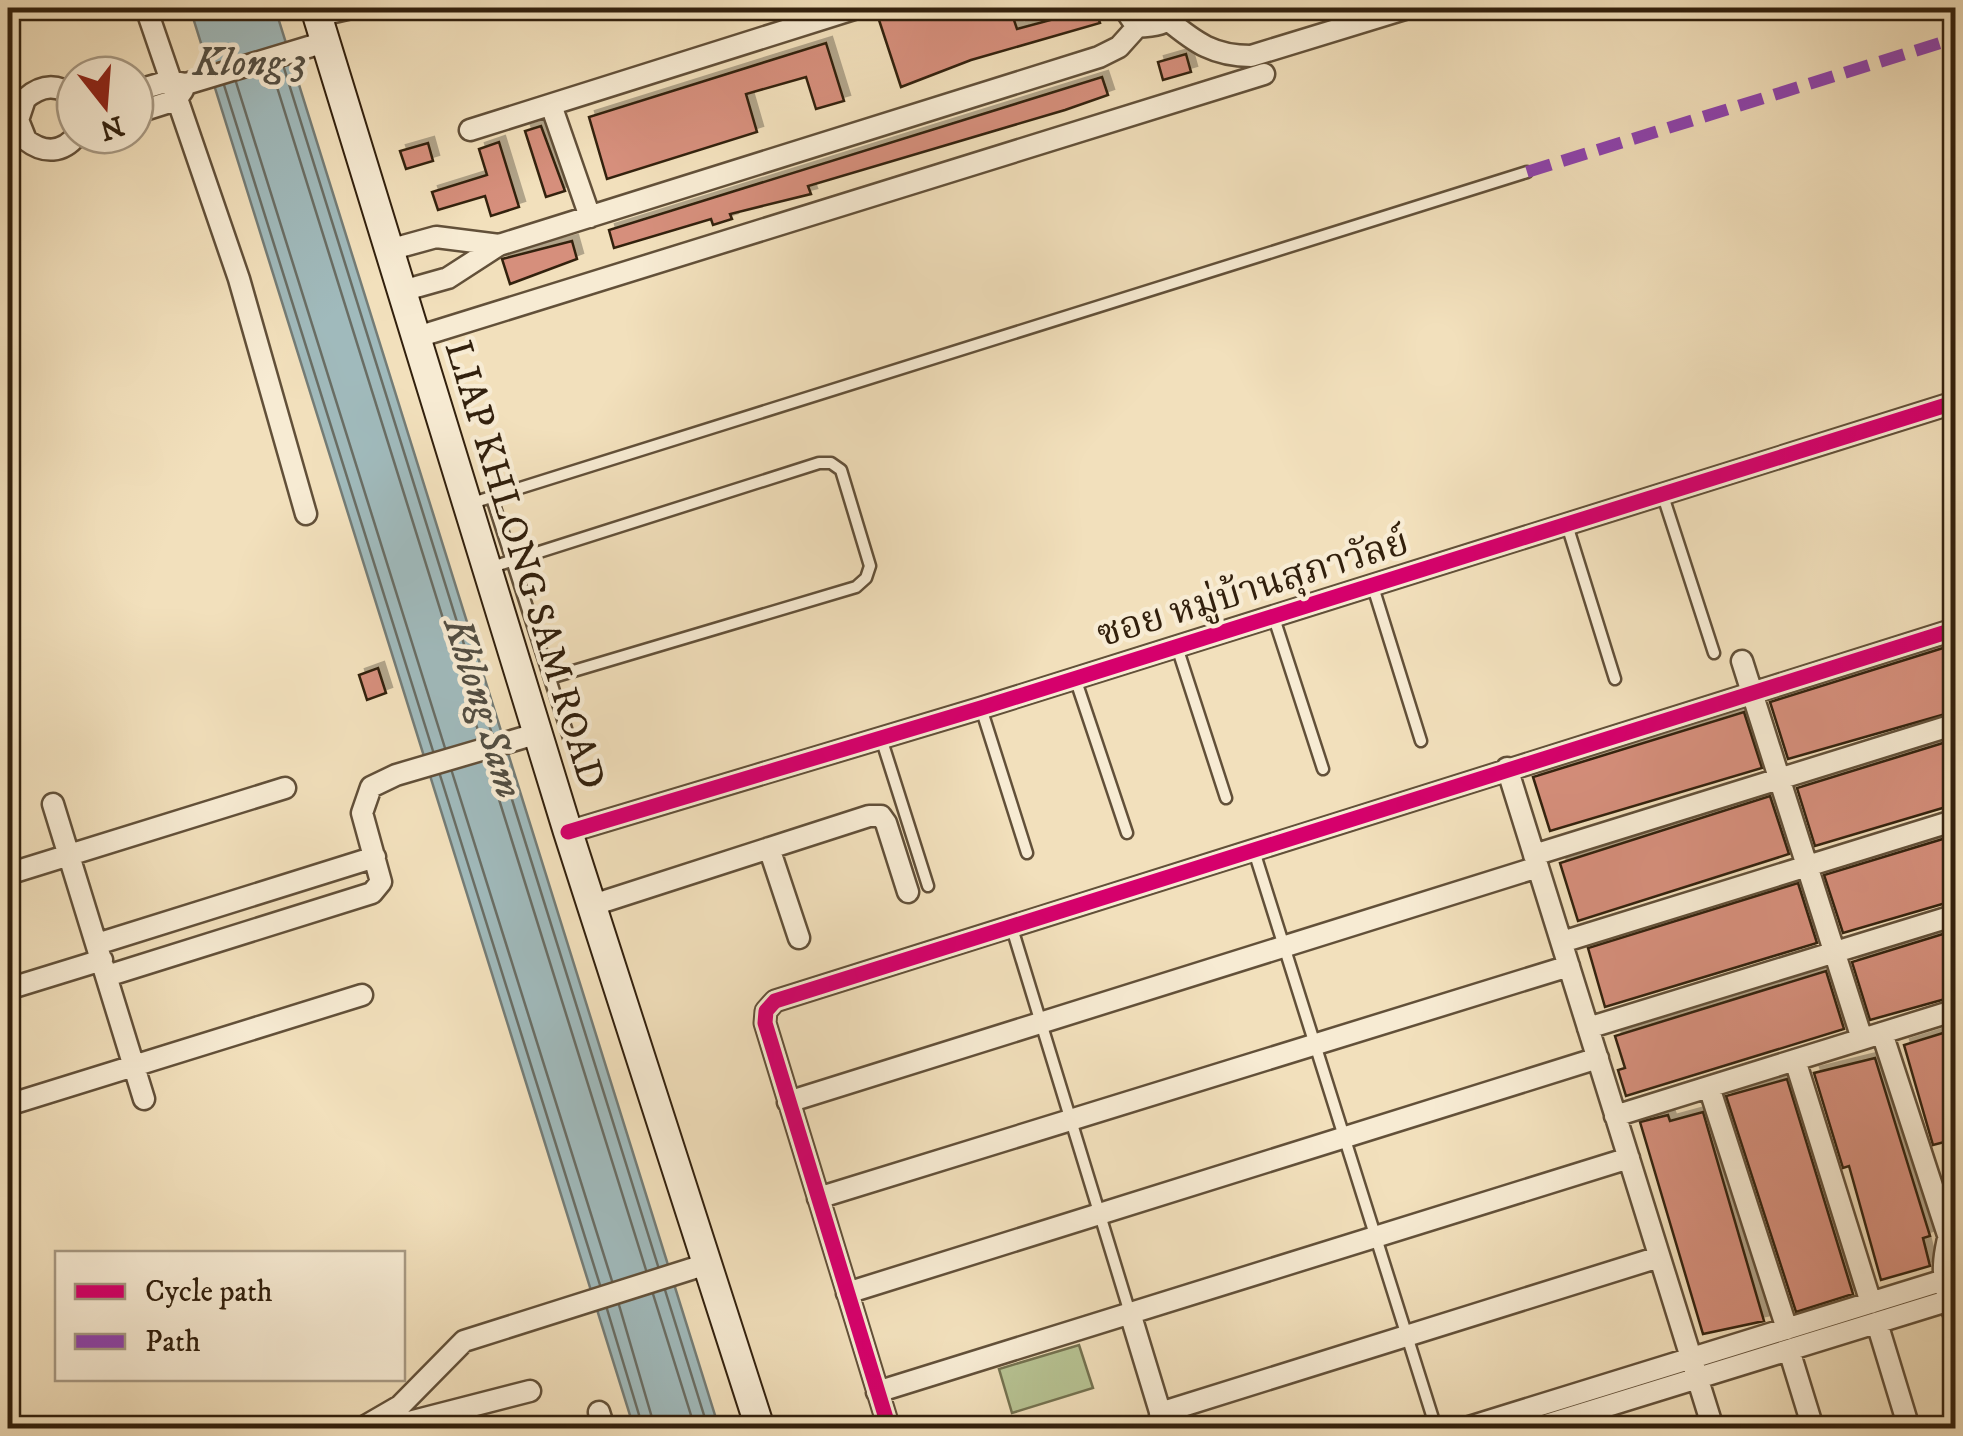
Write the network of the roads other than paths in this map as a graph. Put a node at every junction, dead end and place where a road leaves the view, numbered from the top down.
1 (146, 8) edge
2 (374, 8) edge
3 (857, 8) edge
4 (1124, 8) edge
5 (1408, 8) edge
6 (1171, 14) edge
7 (319, 23) edge
8 (1137, 27) junction
9 (1264, 74) dead end
10 (181, 86) junction
11 (55, 87) edge
12 (155, 89) edge
13 (155, 101) edge
14 (551, 105) junction
15 (470, 130) dead end
16 (14, 132) edge
17 (55, 148) edge
18 (1527, 172) dead end
19 (590, 217) junction
20 (499, 245) junction
21 (390, 250) junction
22 (402, 291) junction
23 (414, 338) junction
24 (1956, 402) edge
25 (1663, 496) junction
26 (479, 501) junction
27 (306, 514) dead end
28 (1567, 526) junction
29 (500, 564) junction
30 (1372, 586) junction
31 (1273, 615) junction
32 (1956, 629) edge
33 (1177, 647) junction
34 (1714, 653) dead end
35 (1742, 661) dead end
36 (550, 678) junction
37 (1076, 678) junction
38 (1615, 679) dead end
39 (1751, 692) junction
40 (981, 708) junction
41 (1956, 724) edge
42 (538, 734) junction
43 (569, 738) dead end
44 (881, 738) junction
45 (1421, 741) dead end
46 (1508, 768) junction
47 (1323, 769) dead end
48 (1777, 780) junction
49 (285, 788) dead end
50 (1226, 798) dead end
51 (53, 804) dead end
52 (1956, 820) edge
53 (568, 832) junction
54 (1127, 833) dead end
55 (769, 848) junction
56 (1253, 848) junction
57 (1026, 853) dead end
58 (70, 855) junction
59 (375, 857) junction
60 (1536, 861) junction
61 (1804, 866) junction
62 (8, 874) edge
63 (918, 889) joint
64 (593, 905) junction
65 (1956, 915) edge
66 (1010, 924) junction
67 (799, 938) dead end
68 (1562, 942) junction
69 (1284, 947) junction
70 (1832, 953) junction
71 (102, 960) junction
72 (1569, 966) junction
73 (8, 989) edge
74 (362, 996) dead end
75 (1956, 1010) edge
76 (1041, 1023) junction
77 (1588, 1028) junction
78 (1872, 1036) junction
79 (1315, 1044) junction
80 (1598, 1058) junction
81 (1795, 1060) junction
82 (134, 1066) junction
83 (1709, 1087) junction
84 (144, 1099) dead end
85 (788, 1102) junction
86 (8, 1106) edge
87 (1616, 1116) junction
88 (1071, 1120) junction
89 (1344, 1138) junction
90 (1629, 1158) junction
91 (818, 1198) junction
92 (1956, 1210) edge
93 (1100, 1214) junction
94 (1948, 1235) junction
95 (1376, 1237) junction
96 (1659, 1256) junction
97 (707, 1264) junction
98 (847, 1293) junction
99 (1948, 1300) edge
100 (1130, 1313) junction
101 (1874, 1313) junction
102 (1406, 1336) junction
103 (1788, 1339) junction
104 (1694, 1368) junction
105 (530, 1392) dead end
106 (877, 1392) junction
107 (1163, 1421) edge
108 (362, 1428) edge
109 (386, 1428) edge
110 (760, 1428) edge
111 (888, 1428) edge
112 (1436, 1428) edge
113 (1466, 1428) edge
114 (1536, 1428) edge
115 (1712, 1428) edge
116 (1814, 1428) edge
117 (1909, 1428) edge

1 - 10 street
2 - 7 lane
3 - 14 street
4 - 8 street
5 - 6 street
6 - 8 street
7 - 10 street
7 - 21 main road, LIAP KHLONG SAM ROAD
8 - 19 street
9 - 23 street
10 - 12 street
10 - 13 street
10 - 27 street
11 - 16 street
14 - 15 street
14 - 19 street
16 - 17 street
18 - 26 lane
19 - 20 street
20 - 21 street
20 - 22 street
21 - 22 main road, LIAP KHLONG SAM ROAD
22 - 23 main road, LIAP KHLONG SAM ROAD
23 - 26 main road, LIAP KHLONG SAM ROAD
24 - 25 street, ซอย หมู่บ้านสุภาวัลย์
25 - 28 street, ซอย หมู่บ้านสุภาวัลย์
25 - 34 lane
26 - 29 main road, LIAP KHLONG SAM ROAD
28 - 30 street, ซอย หมู่บ้านสุภาวัลย์
28 - 38 lane
29 - 36 lane
29 - 36 lane
29 - 42 main road, LIAP KHLONG SAM ROAD
30 - 31 street, ซอย หมู่บ้านสุภาวัลย์
30 - 45 lane
31 - 33 street, ซอย หมู่บ้านสุภาวัลย์
31 - 47 lane
32 - 39 street
33 - 37 street, ซอย หมู่บ้านสุภาวัลย์
33 - 50 lane
35 - 39 street
36 - 43 lane
37 - 40 street, ซอย หมู่บ้านสุภาวัลย์
37 - 54 lane
39 - 46 street
39 - 48 street
40 - 44 street, ซอย หมู่บ้านสุภาวัลย์
40 - 57 lane
41 - 48 street
42 - 53 main road, LIAP KHLONG SAM ROAD
42 - 59 street
44 - 53 street, ซอย หมู่บ้านสุภาวัลย์
44 - 63 lane
46 - 56 street
46 - 60 street
48 - 60 street
48 - 61 street
49 - 58 street
51 - 58 street
52 - 61 street
53 - 64 main road, LIAP KHLONG SAM ROAD
55 - 63 street
55 - 64 street
55 - 67 street
56 - 66 street
56 - 69 lane
58 - 62 street
58 - 71 street
59 - 71 street
59 - 71 street
60 - 68 street
60 - 69 street
61 - 68 street
61 - 70 street
64 - 97 main road, LIAP KHLONG SAM ROAD
65 - 70 street
66 - 76 lane
66 - 85 street
68 - 72 street
69 - 76 street
69 - 79 lane
70 - 77 street
70 - 78 street
71 - 73 street
71 - 82 street
72 - 77 street
72 - 79 street
74 - 82 street
75 - 78 street
76 - 85 street
76 - 88 lane
77 - 80 street
78 - 81 street
78 - 94 street
79 - 88 street
79 - 89 lane
80 - 87 street
80 - 89 street
81 - 83 street
81 - 101 street
82 - 84 street
82 - 86 street
83 - 87 street
83 - 103 street
85 - 91 street
87 - 90 street
88 - 91 street
88 - 93 lane
89 - 93 street
89 - 95 lane
90 - 95 street
90 - 96 street
91 - 98 street
92 - 94 street
93 - 98 street
93 - 100 lane
94 - 99 street
95 - 100 street
95 - 102 lane
96 - 102 street
96 - 104 street
97 - 108 street
97 - 110 main road, LIAP KHLONG SAM ROAD
98 - 106 street
99 - 101 street
100 - 106 street
100 - 107 street
101 - 103 street
101 - 117 street
102 - 107 street
102 - 112 lane
103 - 104 street
103 - 116 street
104 - 113 street
104 - 114 street
104 - 115 street
105 - 109 street
106 - 111 street

